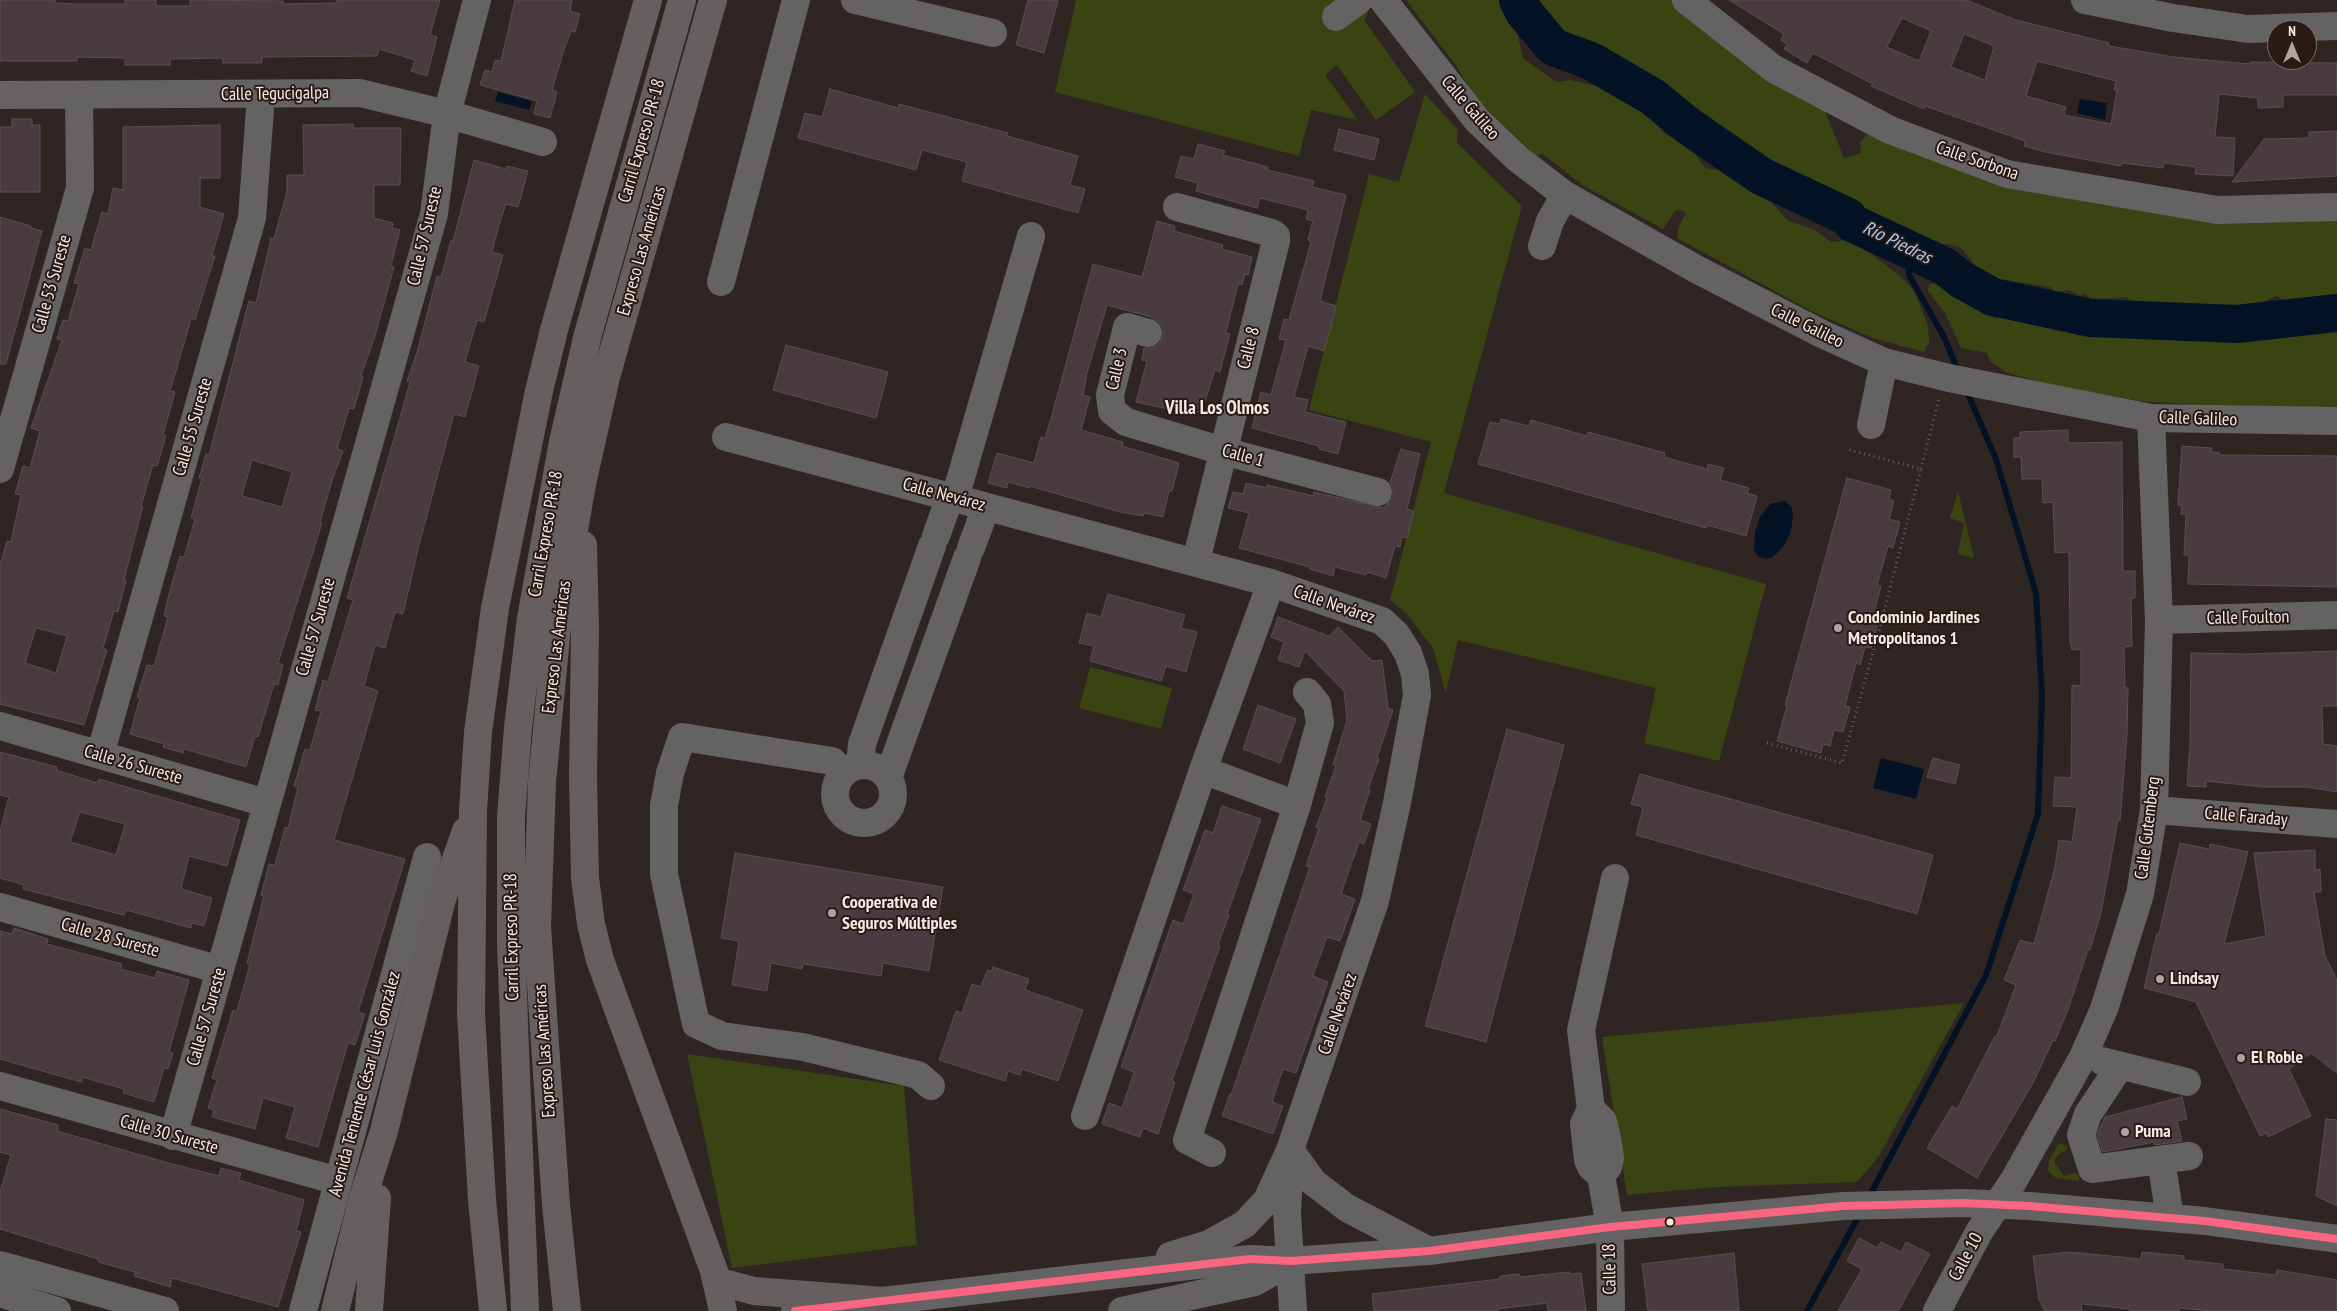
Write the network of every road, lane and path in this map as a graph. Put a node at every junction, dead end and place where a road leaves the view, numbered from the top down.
1 (477, 0) edge
2 (648, 0) edge
3 (682, 0) edge
4 (714, 0) edge
5 (796, 0) edge
6 (856, 0) edge
7 (1359, 0) edge
8 (1383, 0) edge
9 (1686, 0) edge
10 (2085, 0) edge
11 (1336, 17) dead end
12 (2337, 26) edge
13 (993, 33) dead end
14 (0, 95) edge
15 (79, 95) junction
16 (261, 95) junction
17 (447, 114) junction
18 (543, 142) dead end
19 (1565, 194) junction
20 (1177, 207) dead end
21 (2337, 207) edge
22 (1031, 236) dead end
23 (1542, 246) dead end
24 (721, 282) dead end
25 (1137, 330) dead end
26 (1884, 362) junction
27 (1945, 384) junction
28 (1112, 411) joint
29 (2151, 418) junction
30 (2337, 421) edge
31 (1871, 425) dead end
32 (726, 437) dead end
33 (1846, 449) dead end
34 (1223, 451) junction
35 (0, 469) edge
36 (1921, 469) junction
37 (582, 484) junction
38 (1378, 492) dead end
39 (952, 498) junction
40 (986, 507) junction
41 (1196, 561) junction
42 (1271, 583) junction
43 (2337, 615) edge
44 (2159, 620) junction
45 (1307, 692) dead end
46 (0, 726) edge
47 (1767, 743) dead end
48 (100, 755) junction
49 (852, 769) junction
50 (1203, 770) junction
51 (888, 778) junction
52 (266, 803) junction
53 (1297, 805) junction
54 (2154, 810) junction
55 (473, 811) junction
56 (2337, 824) edge
57 (427, 857) dead end
58 (1615, 878) dead end
59 (0, 906) edge
60 (220, 970) junction
61 (2083, 1057) junction
62 (2120, 1066) junction
63 (2187, 1082) dead end
64 (514, 1084) junction
65 (0, 1086) edge
66 (931, 1086) dead end
67 (1085, 1116) dead end
68 (384, 1131) junction
69 (174, 1136) junction
70 (1290, 1150) junction
71 (1212, 1153) dead end
72 (2189, 1156) dead end
73 (2161, 1160) junction
74 (2092, 1170) junction
75 (338, 1181) junction
76 (1996, 1204) junction
77 (2087, 1211) junction
78 (2170, 1218) junction
79 (1610, 1227) junction
80 (2337, 1239) edge
81 (1429, 1251) junction
82 (1291, 1261) junction
83 (0, 1265) edge
84 (1117, 1276) junction
85 (716, 1281) junction
86 (0, 1294) edge
87 (884, 1301) junction
88 (57, 1311) edge
89 (165, 1311) edge
90 (303, 1311) edge
91 (335, 1311) edge
92 (369, 1311) edge
93 (493, 1311) edge
94 (525, 1311) edge
95 (543, 1311) edge
96 (567, 1311) edge
97 (723, 1311) edge
98 (795, 1311) edge
99 (1122, 1311) edge
100 (1293, 1311) edge
101 (1611, 1311) edge
102 (1937, 1311) edge

1 - 17 street, Calle 57 Sureste
2 - 55 highway
3 - 64 highway, Carril Expreso PR-18
4 - 37 highway, Expreso Las Américas
5 - 24 street
6 - 13 street
7 - 11 street
8 - 19 street, Calle Galileo
9 - 21 street, Calle Sorbona
10 - 12 street
14 - 15 street, Calle Tegucigalpa
15 - 16 street, Calle Tegucigalpa
15 - 35 street, Calle 53 Sureste
16 - 17 street, Calle Tegucigalpa
16 - 48 street, Calle 55 Sureste
17 - 18 street, Calle Tegucigalpa
17 - 52 street, Calle 57 Sureste
19 - 23 street
19 - 26 street, Calle Galileo
20 - 34 street, Calle 8
22 - 39 street
25 - 28 street, Calle 3
26 - 27 street, Calle Galileo
26 - 31 street
27 - 29 street, Calle Galileo
27 - 36 path
28 - 34 street, Calle 1
29 - 30 street, Calle Galileo
29 - 44 street, Calle Gutemberg
32 - 39 street, Calle Nevárez
33 - 36 path
34 - 38 street, Calle 1
34 - 41 street, Calle 8
36 - 47 path
37 - 85 highway
37 - 96 highway, Expreso Las Américas
39 - 40 street, Calle Nevárez
39 - 49 street
40 - 41 street, Calle Nevárez
40 - 51 street
41 - 42 street, Calle Nevárez
42 - 50 street
42 - 70 street, Calle Nevárez
43 - 44 street, Calle Foulton
44 - 54 street, Calle Gutemberg
45 - 53 street
46 - 48 street, Calle 26 Sureste
48 - 52 street, Calle 26 Sureste
49 - 51 street
49 - 51 street
49 - 66 street
50 - 53 street
50 - 67 street
52 - 60 street, Calle 57 Sureste
53 - 71 street
54 - 56 street, Calle Faraday
54 - 61 street, Calle Gutemberg
55 - 68 highway
55 - 93 highway
57 - 75 street, Avenida Teniente César Luis González
58 - 79 street, Calle 18
59 - 60 street, Calle 28 Sureste
60 - 69 street, Calle 57 Sureste
61 - 62 street
61 - 76 street, Calle Gutemberg
62 - 63 street
62 - 74 street
64 - 94 highway, Carril Expreso PR-18
64 - 95 highway, Carril Expreso PR-18
65 - 69 street, Calle 30 Sureste
68 - 91 highway
68 - 92 highway
69 - 75 street, Calle 30 Sureste
70 - 81 street
70 - 82 street, Calle Nevárez
70 - 84 street
72 - 73 street
73 - 74 street
73 - 78 street
74 - 77 street
75 - 90 street, Avenida Teniente César Luis González
76 - 77 street
76 - 79 street
76 - 102 street, Calle 10
77 - 78 street
78 - 80 street
79 - 81 street
79 - 101 street, Calle 18
81 - 82 street
82 - 84 street
82 - 99 street
82 - 100 street, Calle Nevárez
83 - 89 street
84 - 87 street
85 - 87 highway
85 - 97 highway
86 - 88 street
87 - 98 street

